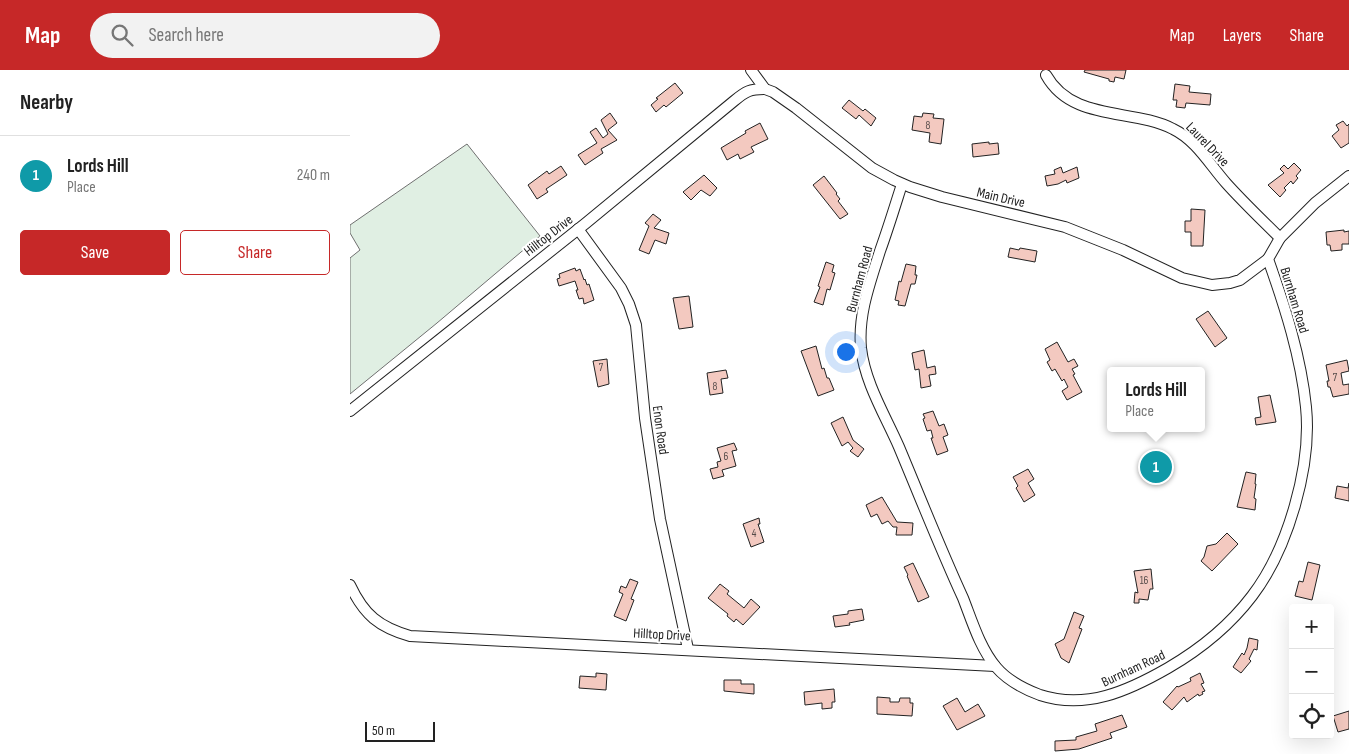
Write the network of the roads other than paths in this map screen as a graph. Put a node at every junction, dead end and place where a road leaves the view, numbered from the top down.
1 (751, 70) edge
2 (1046, 75) dead end
3 (765, 89) junction
4 (1349, 176) edge
5 (902, 184) junction
6 (578, 229) junction
7 (1280, 238) junction
8 (1268, 259) junction
9 (350, 411) edge
10 (350, 585) edge
11 (688, 649) junction
12 (995, 666) junction

1 - 3 street, Main Drive
2 - 7 street, Laurel Drive
3 - 5 street, Main Drive
3 - 6 street, Hilltop Drive
4 - 7 street, Burnham Road
5 - 8 street, Main Drive
5 - 12 street, Burnham Road
6 - 9 street, Hilltop Drive
6 - 11 street, Enon Road
7 - 8 street, Burnham Road
8 - 12 street, Burnham Road
10 - 11 street, Hilltop Drive
11 - 12 street, Hilltop Drive

